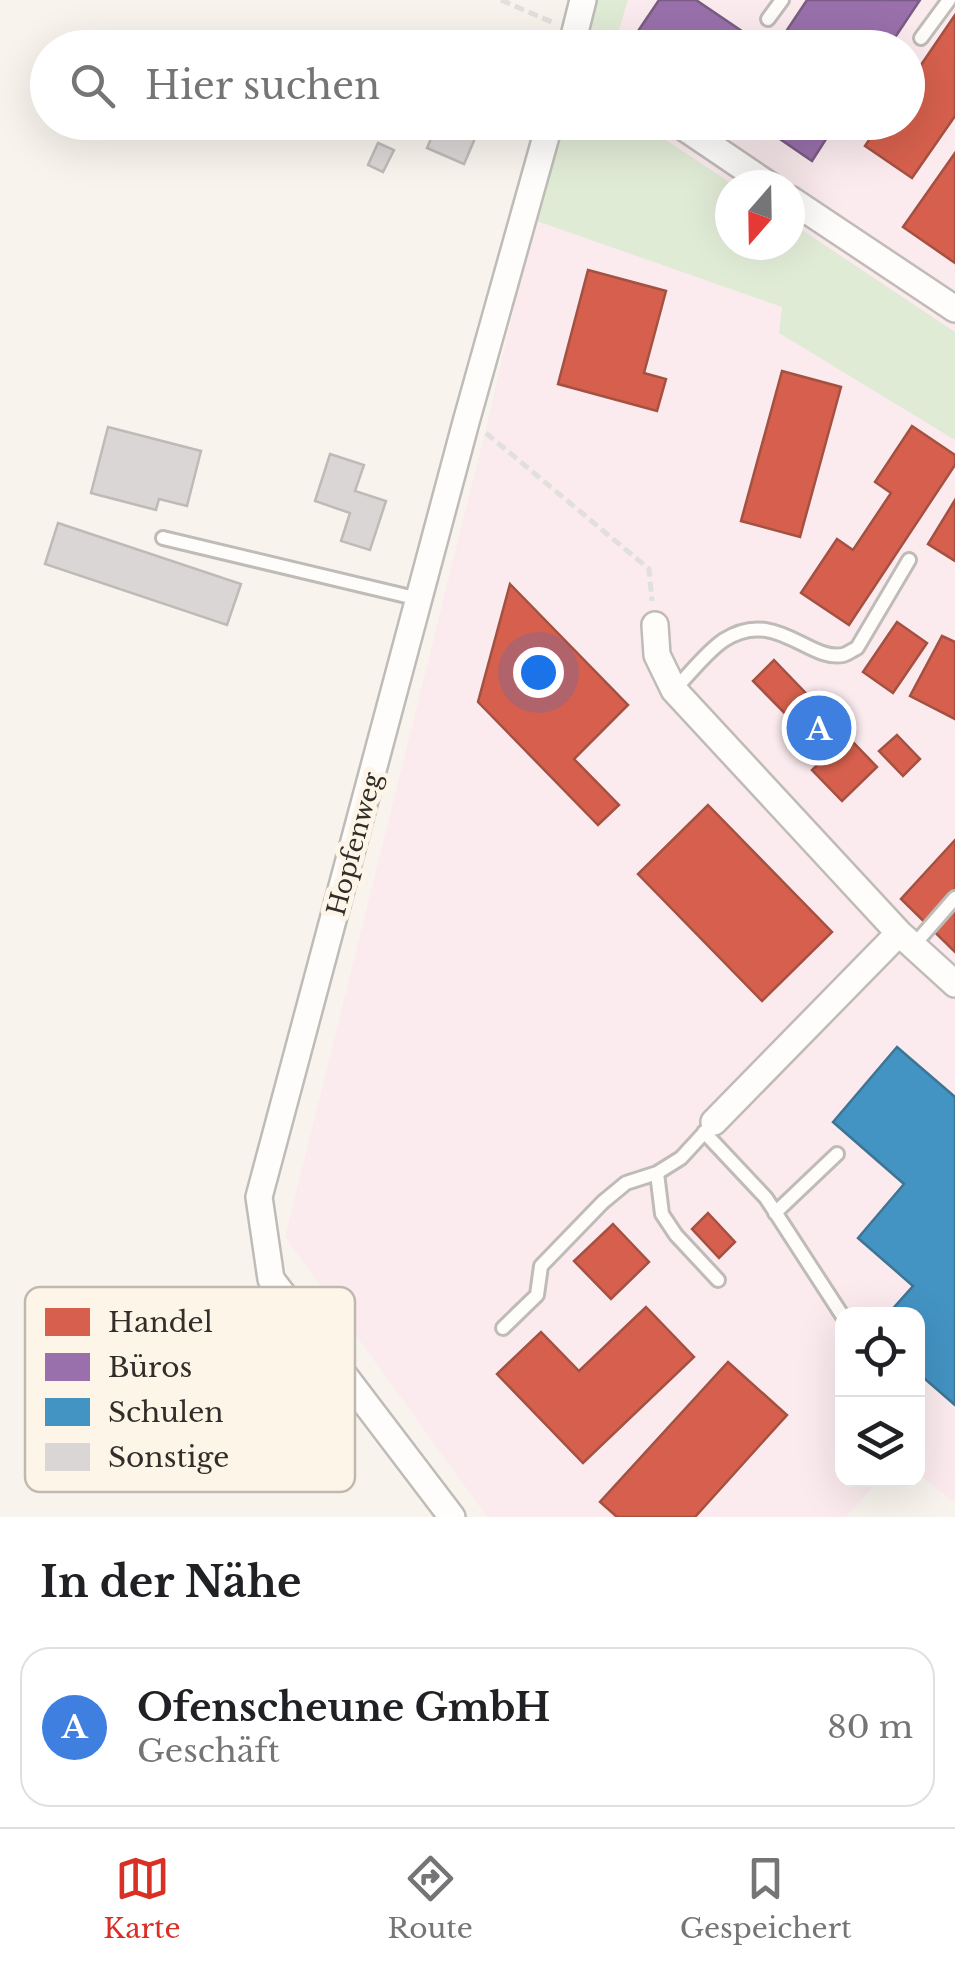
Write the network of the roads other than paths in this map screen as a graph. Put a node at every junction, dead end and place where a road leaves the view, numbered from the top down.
1 (583, 0) edge
2 (782, 0) edge
3 (949, 0) edge
4 (768, 19) dead end
5 (576, 30) edge
6 (925, 34) edge
7 (545, 140) edge
8 (703, 140) edge
9 (747, 170) edge
10 (805, 209) edge
11 (955, 309) edge
12 (164, 538) dead end
13 (910, 560) dead end
14 (419, 599) junction
15 (656, 626) road end
16 (674, 690) junction
17 (955, 898) edge
18 (906, 939) junction
19 (955, 984) edge
20 (709, 1127) junction
21 (837, 1154) dead end
22 (657, 1174) junction
23 (775, 1214) junction
24 (718, 1280) dead end
25 (277, 1287) edge
26 (837, 1307) edge
27 (503, 1328) dead end
28 (355, 1389) edge
29 (452, 1517) edge

1 - 5 street
2 - 4 lane
3 - 6 lane
7 - 14 street, Hopfenweg
8 - 9 street
10 - 11 street
12 - 14 lane
13 - 16 lane
14 - 25 street, Hopfenweg
15 - 16 street
16 - 18 street
17 - 18 lane
18 - 19 street
18 - 20 street
20 - 22 lane
20 - 23 lane
21 - 23 lane
22 - 24 lane
22 - 27 lane
23 - 26 lane
28 - 29 street, Hopfenweg

